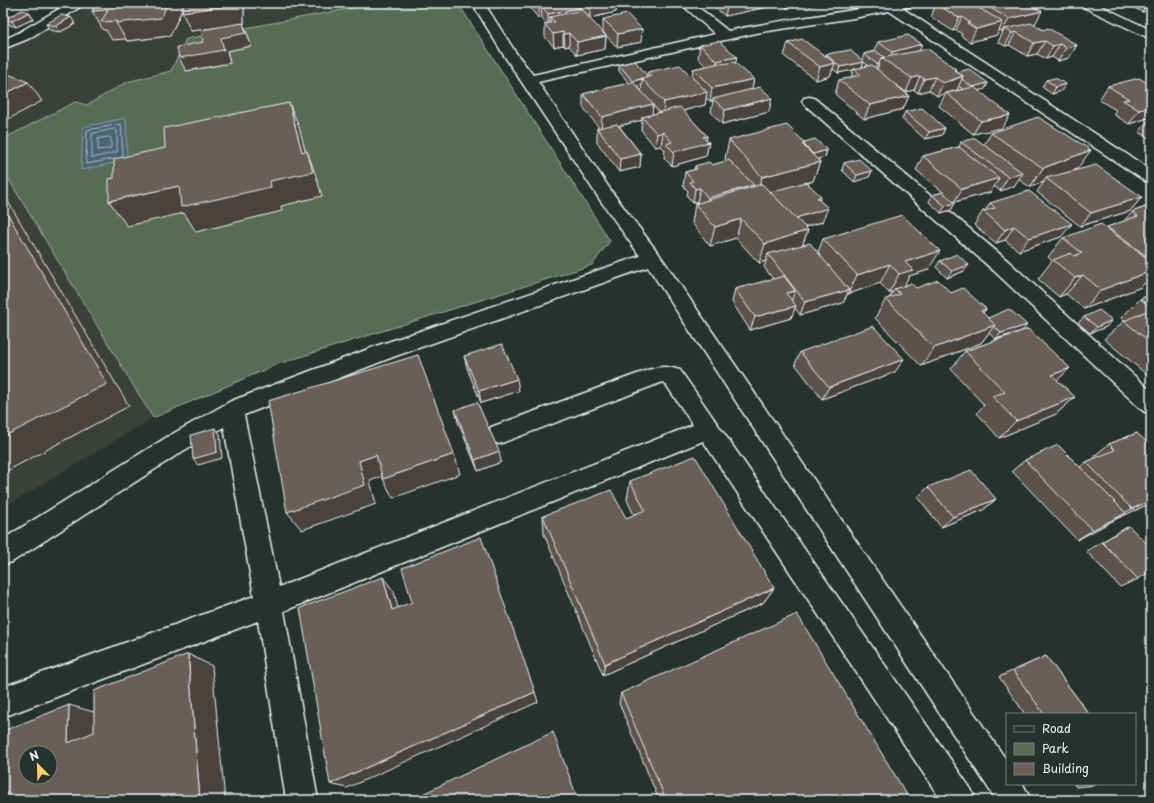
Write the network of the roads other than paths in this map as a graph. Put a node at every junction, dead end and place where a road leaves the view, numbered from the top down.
1 (78, 3) edge
2 (478, 3) edge
3 (686, 3) edge
4 (908, 3) edge
5 (1086, 3) edge
6 (890, 5) edge
7 (1151, 34) edge
8 (725, 36) junction
9 (3, 45) edge
10 (529, 80) junction
11 (809, 101) dead end
12 (1151, 177) edge
13 (652, 259) junction
14 (1151, 405) edge
15 (232, 411) junction
16 (708, 429) junction
17 (499, 434) dead end
18 (3, 553) edge
19 (269, 604) junction
20 (3, 702) edge
21 (302, 800) edge
22 (960, 800) edge
23 (1016, 800) edge

1 - 9 street
2 - 10 street
3 - 8 street
4 - 6 street
5 - 7 street
6 - 8 street
6 - 12 street
8 - 10 street
10 - 13 street
11 - 14 street
13 - 15 street
13 - 23 street
15 - 18 street
15 - 19 street
16 - 17 street
16 - 19 street
16 - 22 street
19 - 20 street
19 - 21 street

